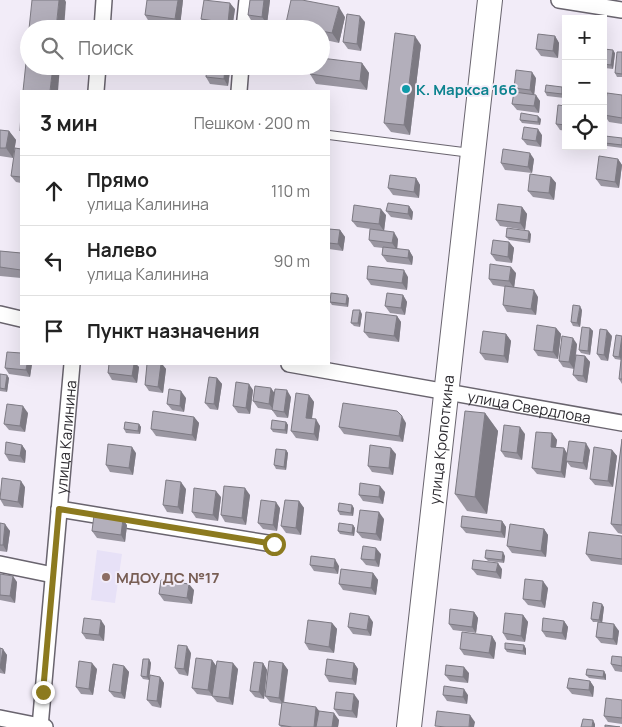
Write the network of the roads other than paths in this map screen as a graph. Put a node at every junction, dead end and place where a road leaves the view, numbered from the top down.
1 (104, 0) edge
2 (247, 0) edge
3 (490, 0) edge
4 (559, 0) edge
5 (622, 10) edge
6 (103, 20) edge
7 (245, 20) edge
8 (97, 75) edge
9 (240, 75) edge
10 (96, 90) edge
11 (239, 90) edge
12 (330, 135) edge
13 (473, 154) junction
14 (0, 314) edge
15 (20, 318) edge
16 (72, 365) edge
17 (294, 365) edge
18 (446, 393) junction
19 (622, 423) edge
20 (59, 509) junction
21 (274, 544) dead end
22 (0, 564) edge
23 (53, 575) junction
24 (0, 718) edge
25 (42, 727) edge
26 (409, 727) edge

1 - 6 street
2 - 7 street
3 - 13 main road, улица Кропоткина
4 - 5 street
8 - 10 street
9 - 11 street
12 - 13 lane
13 - 18 main road, улица Кропоткина
14 - 15 street
16 - 20 street, улица Калинина
17 - 18 street, улица Свердлова
18 - 19 street, улица Свердлова
18 - 26 main road, улица Кропоткина
20 - 21 street, улица Калинина
20 - 23 street, улица Калинина
22 - 23 street
23 - 25 street, улица Калинина
24 - 25 street

